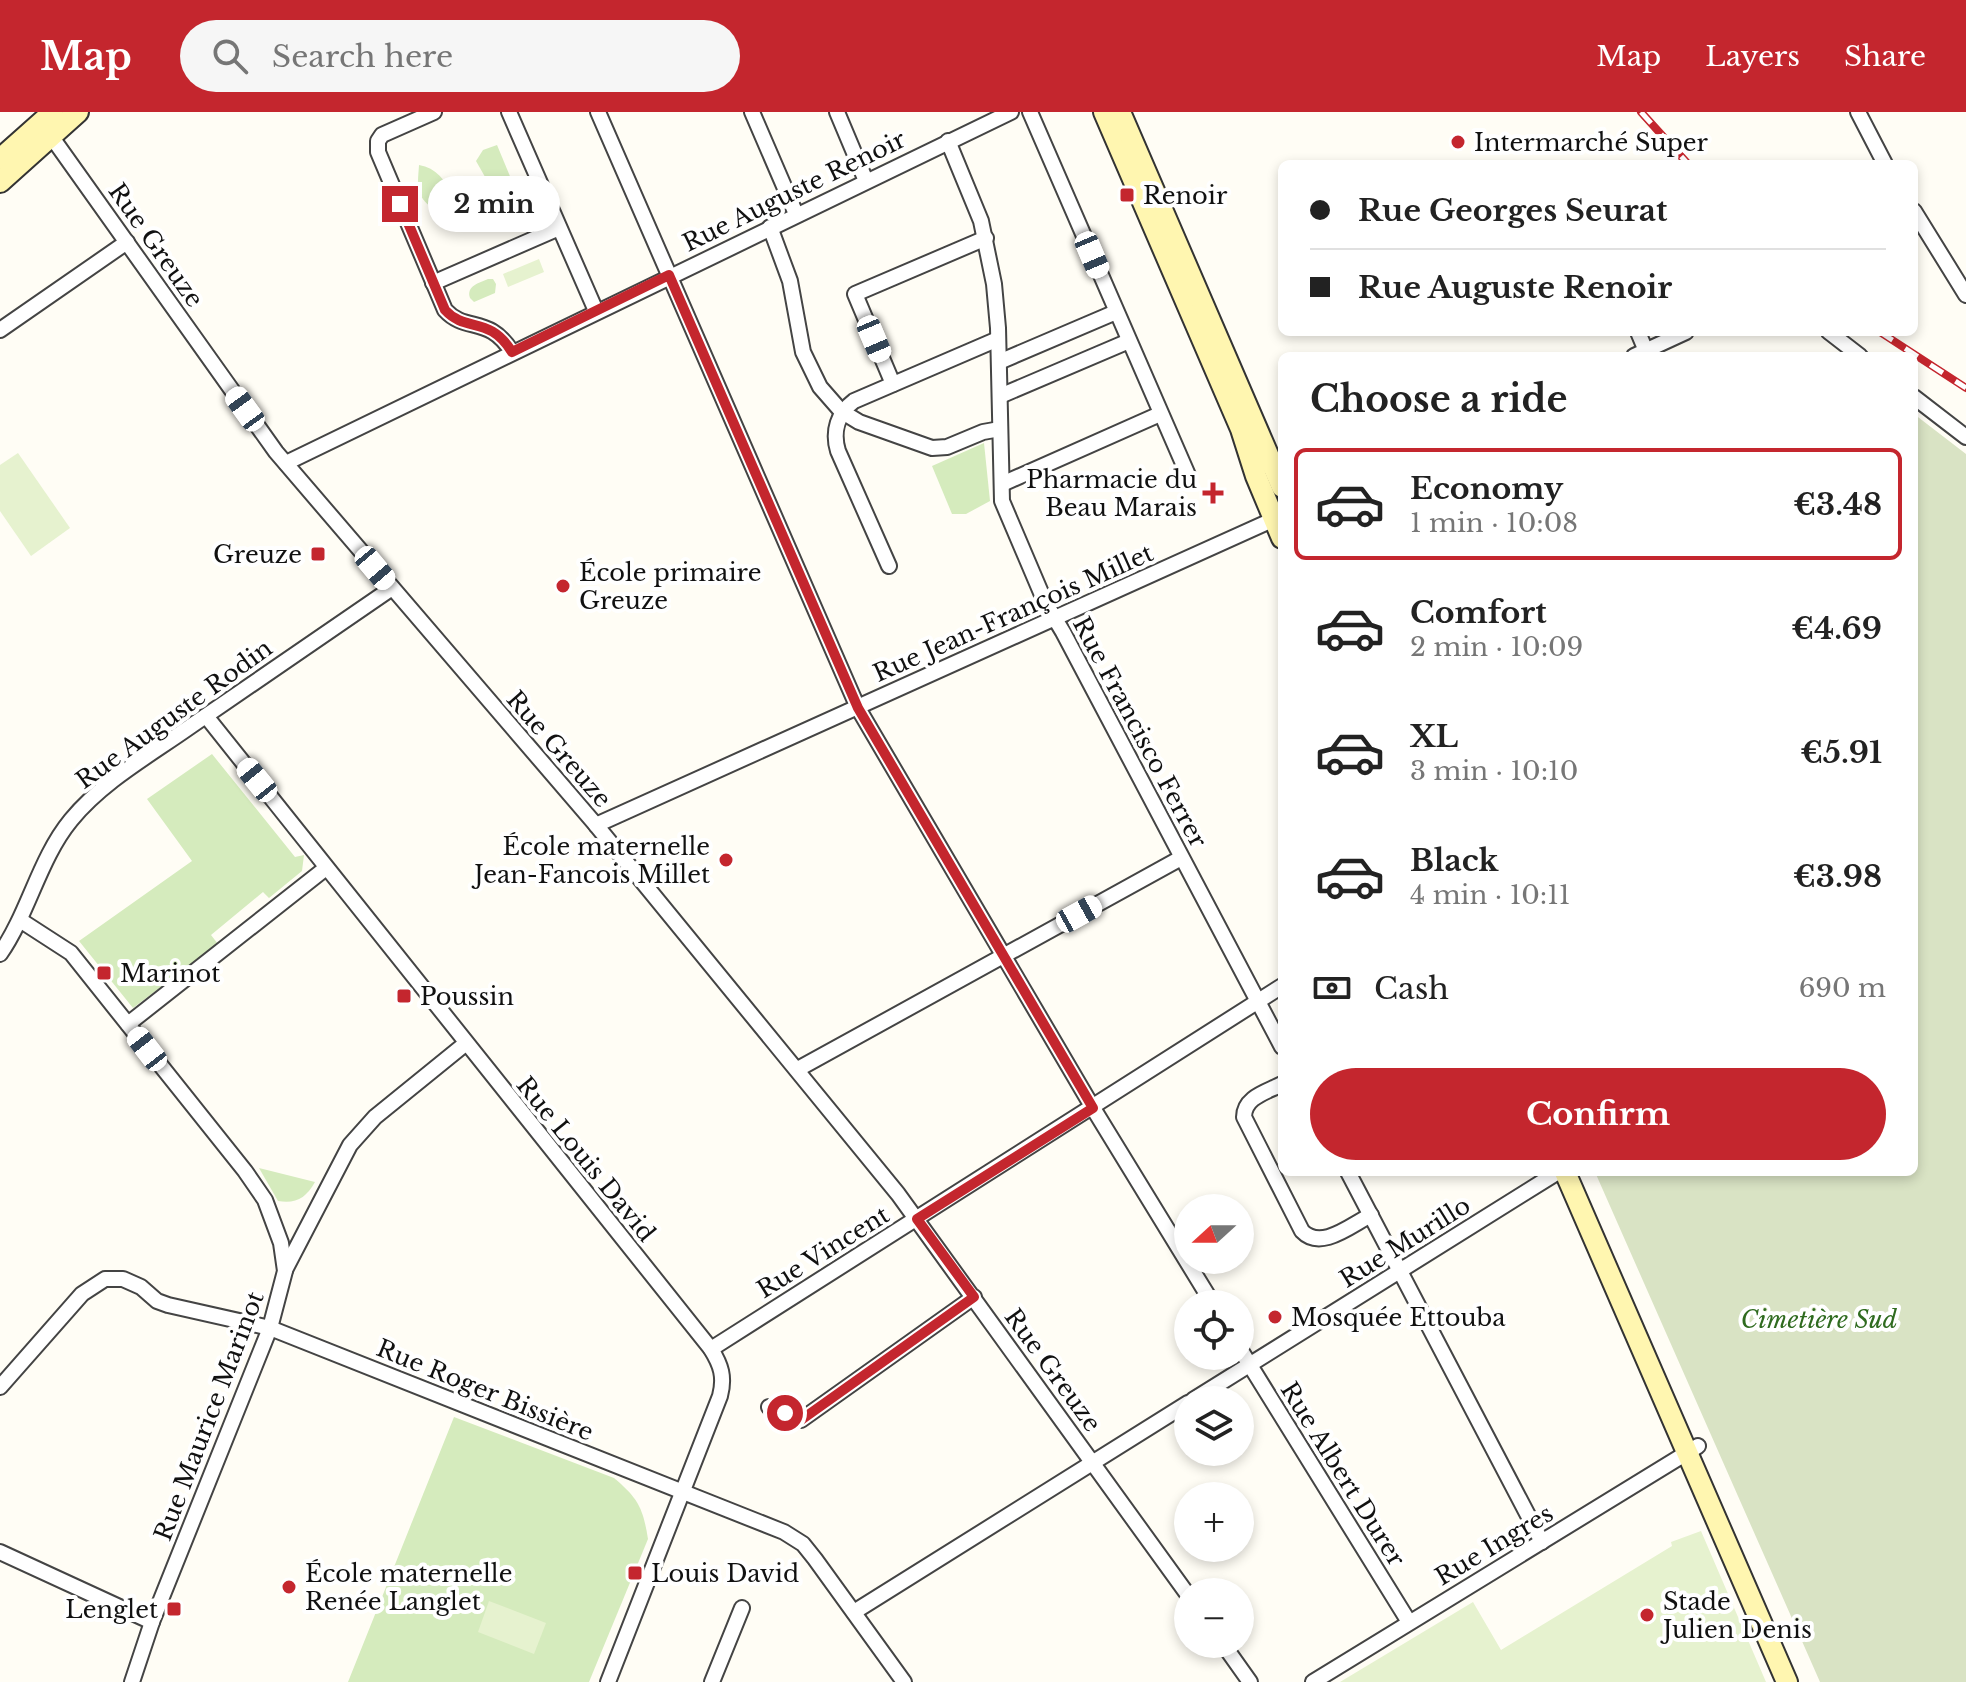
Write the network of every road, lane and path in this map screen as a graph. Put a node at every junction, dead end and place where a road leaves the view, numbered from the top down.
1 (78, 112) edge
2 (434, 112) edge
3 (509, 112) edge
4 (598, 112) edge
5 (752, 112) edge
6 (837, 112) edge
7 (1011, 112) edge
8 (1030, 112) edge
9 (1104, 112) edge
10 (1120, 112) edge
11 (1858, 112) edge
12 (49, 124) edge
13 (948, 141) junction
14 (0, 159) edge
15 (1883, 160) edge
16 (866, 181) junction
17 (0, 182) edge
18 (796, 214) junction
19 (1918, 217) edge
20 (770, 227) junction
21 (559, 228) junction
22 (986, 238) junction
23 (127, 242) junction
24 (669, 275) junction
25 (433, 283) junction
26 (1966, 295) edge
27 (596, 311) junction
28 (1116, 312) junction
29 (0, 330) edge
30 (1677, 336) edge
31 (1834, 336) edge
32 (998, 339) junction
33 (1129, 341) junction
34 (512, 352) junction
35 (1642, 352) edge
36 (1855, 352) edge
37 (999, 362) junction
38 (893, 384) junction
39 (1000, 396) junction
40 (1918, 400) edge
41 (841, 411) junction
42 (1160, 414) junction
43 (1000, 429) junction
44 (1966, 437) edge
45 (286, 463) junction
46 (1188, 475) dead end
47 (1278, 478) edge
48 (1002, 484) junction
49 (1278, 522) edge
50 (1278, 524) edge
51 (889, 566) dead end
52 (392, 588) junction
53 (1055, 618) junction
54 (858, 708) junction
55 (206, 716) junction
56 (596, 825) junction
57 (1181, 858) junction
58 (326, 868) junction
59 (20, 920) junction
60 (0, 954) edge
61 (1003, 957) junction
62 (1278, 988) edge
63 (1258, 1001) junction
64 (128, 1024) junction
65 (1278, 1039) edge
66 (465, 1044) junction
67 (798, 1069) junction
68 (1278, 1086) edge
69 (1093, 1108) junction
70 (1350, 1176) edge
71 (1552, 1176) edge
72 (1567, 1176) edge
73 (1582, 1176) edge
74 (1371, 1215) junction
75 (917, 1219) junction
76 (1401, 1270) junction
77 (285, 1271) junction
78 (1204, 1290) edge
79 (974, 1297) junction
80 (270, 1328) junction
81 (711, 1349) junction
82 (1254, 1362) edge
83 (1240, 1370) edge
84 (1254, 1370) edge
85 (1215, 1386) edge
86 (0, 1387) edge
87 (769, 1407) dead end
88 (1174, 1412) edge
89 (1693, 1450) junction
90 (1093, 1463) junction
91 (683, 1493) junction
92 (1542, 1542) junction
93 (0, 1552) edge
94 (1176, 1578) edge
95 (742, 1608) dead end
96 (854, 1612) junction
97 (152, 1622) junction
98 (1409, 1622) junction
99 (1233, 1658) edge
100 (611, 1681) edge
101 (132, 1682) edge
102 (712, 1682) edge
103 (904, 1682) edge
104 (1250, 1682) edge
105 (1313, 1682) edge
106 (1787, 1682) edge
107 (1800, 1682) edge

1 - 12 main road
2 - 25 street
3 - 21 street
4 - 24 street
5 - 18 street
6 - 16 street
7 - 13 street, Rue Auguste Renoir
8 - 28 street
9 - 49 main road
10 - 47 main road
11 - 15 street
12 - 14 main road
12 - 17 main road
12 - 23 street, Rue Greuze
13 - 16 street, Rue Auguste Renoir
13 - 22 street, Rue Francisco Ferrer
16 - 18 street, Rue Auguste Renoir
18 - 20 street, Rue Auguste Renoir
19 - 26 street
20 - 24 street, Rue Auguste Renoir
20 - 41 street
21 - 25 street
21 - 27 street
22 - 32 street, Rue Francisco Ferrer
22 - 38 street
23 - 29 street
23 - 45 street, Rue Greuze
24 - 27 street, Rue Auguste Renoir
24 - 54 street
25 - 34 street
27 - 34 street, Rue Auguste Renoir
28 - 33 street
28 - 37 street
30 - 35 street
31 - 36 street
32 - 37 street, Rue Francisco Ferrer
32 - 38 street
33 - 39 street
33 - 42 street
34 - 45 street, Rue Auguste Renoir
37 - 39 street, Rue Francisco Ferrer
38 - 41 street
39 - 43 street, Rue Francisco Ferrer
40 - 44 street
41 - 43 street
41 - 51 street
42 - 46 street
42 - 48 street
43 - 48 street, Rue Francisco Ferrer
45 - 52 street, Rue Greuze
48 - 53 street, Rue Francisco Ferrer
50 - 53 street, Rue Jean-François Millet
52 - 55 street, Rue Auguste Rodin
52 - 56 street, Rue Greuze
53 - 54 street, Rue Jean-François Millet
53 - 57 street, Rue Francisco Ferrer
54 - 56 street, Rue Jean-François Millet
54 - 61 street
55 - 58 street, Rue Louis David
55 - 59 street, Rue Auguste Rodin
56 - 67 street, Rue Greuze
57 - 61 street
57 - 63 street, Rue Francisco Ferrer
58 - 64 street
58 - 66 street, Rue Louis David
59 - 60 street, Rue Auguste Rodin
59 - 64 street, Rue Maurice Marinot
61 - 67 street
61 - 69 street
62 - 63 street, Rue Vincent
63 - 65 street, Rue Francisco Ferrer
63 - 69 street, Rue Vincent
64 - 77 street, Rue Maurice Marinot
66 - 77 street
66 - 81 street, Rue Louis David
67 - 75 street, Rue Greuze
68 - 74 street
69 - 75 street, Rue Vincent
69 - 78 street
70 - 74 street
71 - 76 street, Rue Murillo
72 - 89 main road
73 - 89 main road
74 - 76 street
75 - 79 street, Rue Greuze
75 - 81 street, Rue Vincent
76 - 82 street, Rue Murillo
76 - 92 street
77 - 80 street, Rue Maurice Marinot
79 - 87 street
79 - 90 street, Rue Greuze
80 - 86 street, Rue Roger Bissière
80 - 91 street, Rue Roger Bissière
80 - 97 street, Rue Maurice Marinot
81 - 91 street, Rue Louis David
83 - 85 street, Rue Murillo
84 - 98 street, Rue Albert Durer
88 - 90 street
89 - 92 street, Rue Ingres
89 - 106 main road
89 - 107 main road
90 - 94 street, Rue Greuze
90 - 96 street
91 - 96 street, Rue Roger Bissière
91 - 100 street, Rue Louis David
92 - 98 street, Rue Ingres
93 - 97 street
95 - 102 street
96 - 103 street, Rue Roger Bissière
97 - 101 street, Rue Maurice Marinot
98 - 105 street, Rue Ingres
99 - 104 street

